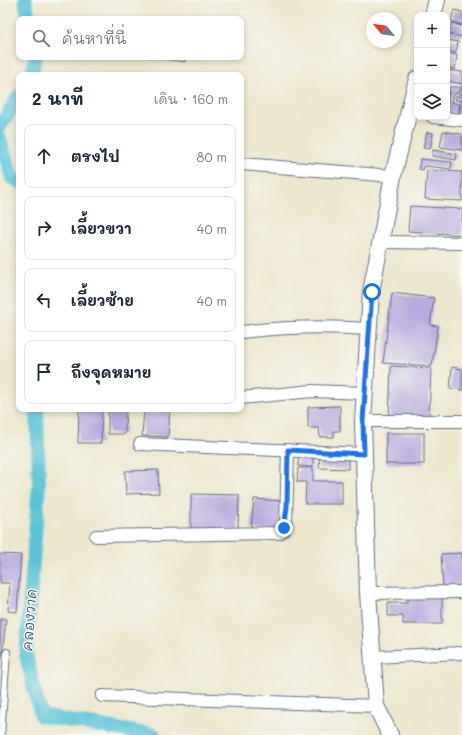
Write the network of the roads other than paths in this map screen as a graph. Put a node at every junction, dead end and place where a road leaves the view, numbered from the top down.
1 (436, 0) edge
2 (434, 12) edge
3 (416, 84) edge
4 (413, 115) edge
5 (450, 119) edge
6 (462, 120) edge
7 (244, 164) edge
8 (393, 176) junction
9 (381, 242) junction
10 (462, 243) edge
11 (368, 329) junction
12 (244, 332) edge
13 (364, 393) junction
14 (244, 398) edge
15 (363, 421) junction
16 (462, 421) edge
17 (140, 444) dead end
18 (288, 450) junction
19 (364, 454) junction
20 (96, 536) dead end
21 (462, 592) edge
22 (368, 593) junction
23 (7, 652) dead end
24 (462, 653) edge
25 (372, 657) junction
26 (102, 696) dead end
27 (376, 706) junction
28 (1, 735) edge
29 (390, 735) edge

1 - 2 street
3 - 4 street
4 - 8 street
5 - 6 street
7 - 8 street
8 - 9 street
9 - 10 street
9 - 11 street
11 - 12 street
11 - 13 street
13 - 14 street
13 - 15 street
15 - 16 street
15 - 19 street
17 - 18 street
18 - 19 street
18 - 20 street
19 - 22 street
21 - 22 street
22 - 25 street
23 - 28 lane
24 - 25 street
25 - 27 street
26 - 27 street
27 - 29 street

